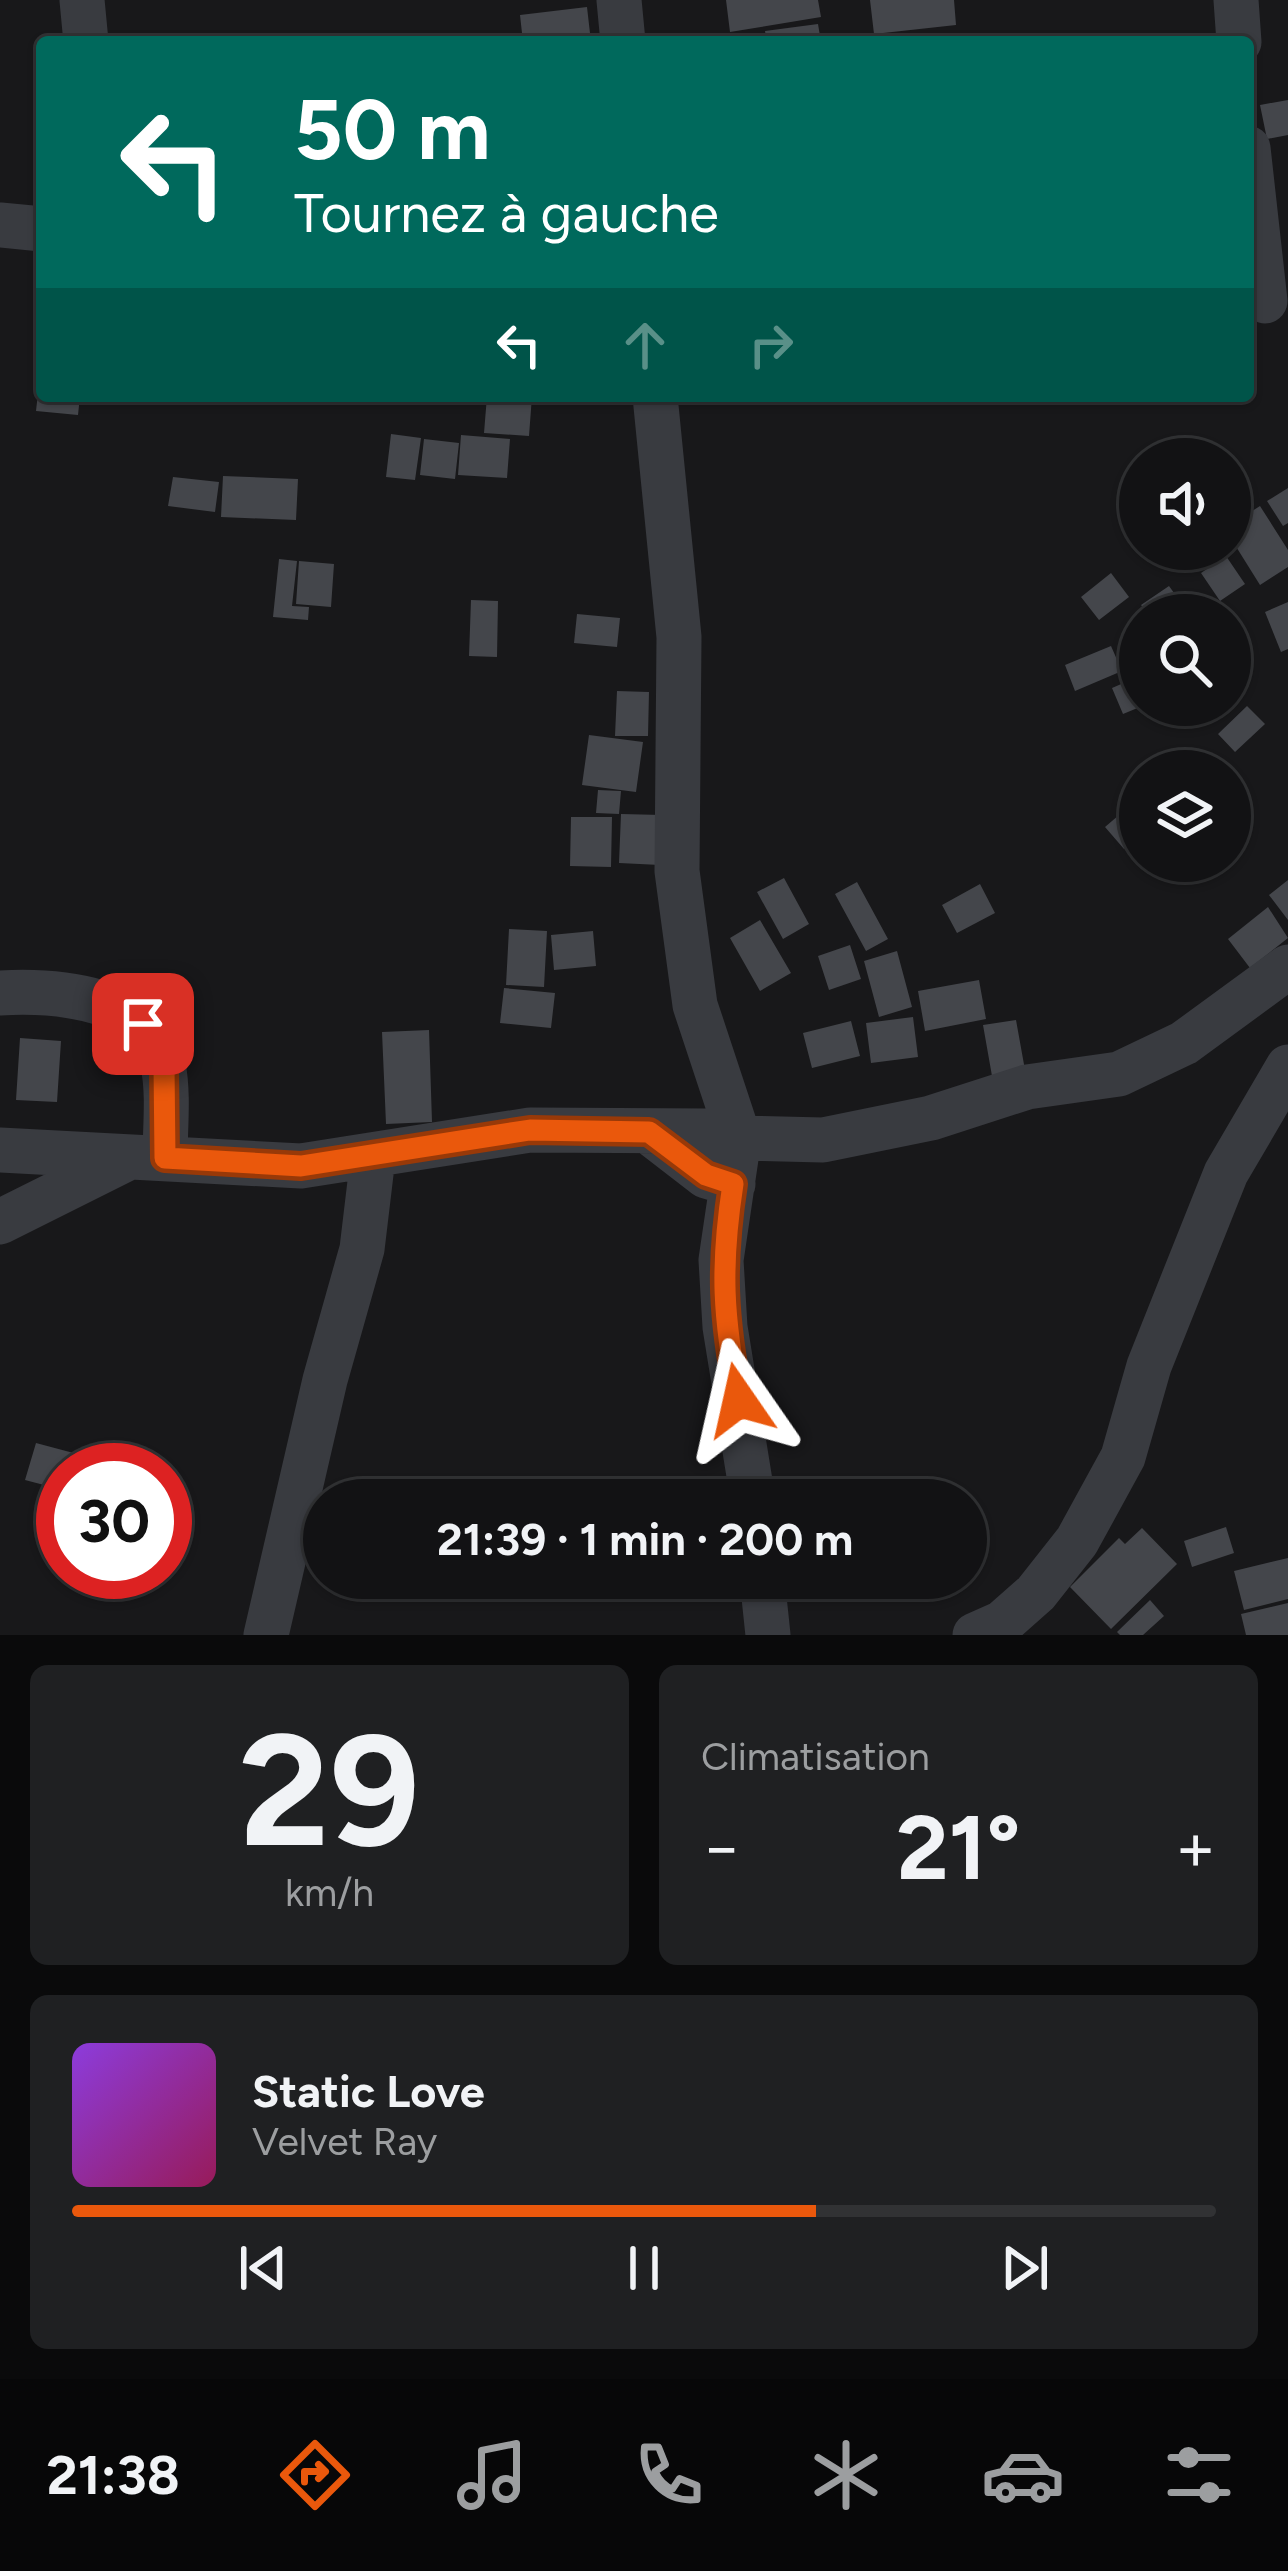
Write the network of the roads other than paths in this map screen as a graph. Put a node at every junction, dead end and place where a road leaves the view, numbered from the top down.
1 (82, 0) edge
2 (619, 0) edge
3 (1236, 0) edge
4 (85, 36) edge
5 (622, 36) edge
6 (1239, 36) edge
7 (1254, 196) edge
8 (0, 225) edge
9 (36, 228) edge
10 (1267, 301) edge
11 (656, 402) edge
12 (1288, 967) edge
13 (0, 993) edge
14 (1288, 1067) edge
15 (649, 1132) junction
16 (739, 1138) junction
17 (0, 1150) edge
18 (148, 1157) junction
19 (374, 1157) junction
20 (733, 1184) junction
21 (7, 1209) edge
22 (749, 1479) edge
23 (764, 1599) edge
24 (994, 1631) edge
25 (266, 1635) edge
26 (768, 1635) edge

1 - 4 street
2 - 5 street
3 - 6 street
7 - 10 street
8 - 9 street
11 - 16 street
12 - 16 street
13 - 18 street
14 - 24 street
15 - 16 street
15 - 19 street
15 - 20 street
16 - 20 street
17 - 18 street
18 - 19 street
18 - 21 street
19 - 25 street
20 - 22 street
23 - 26 street

